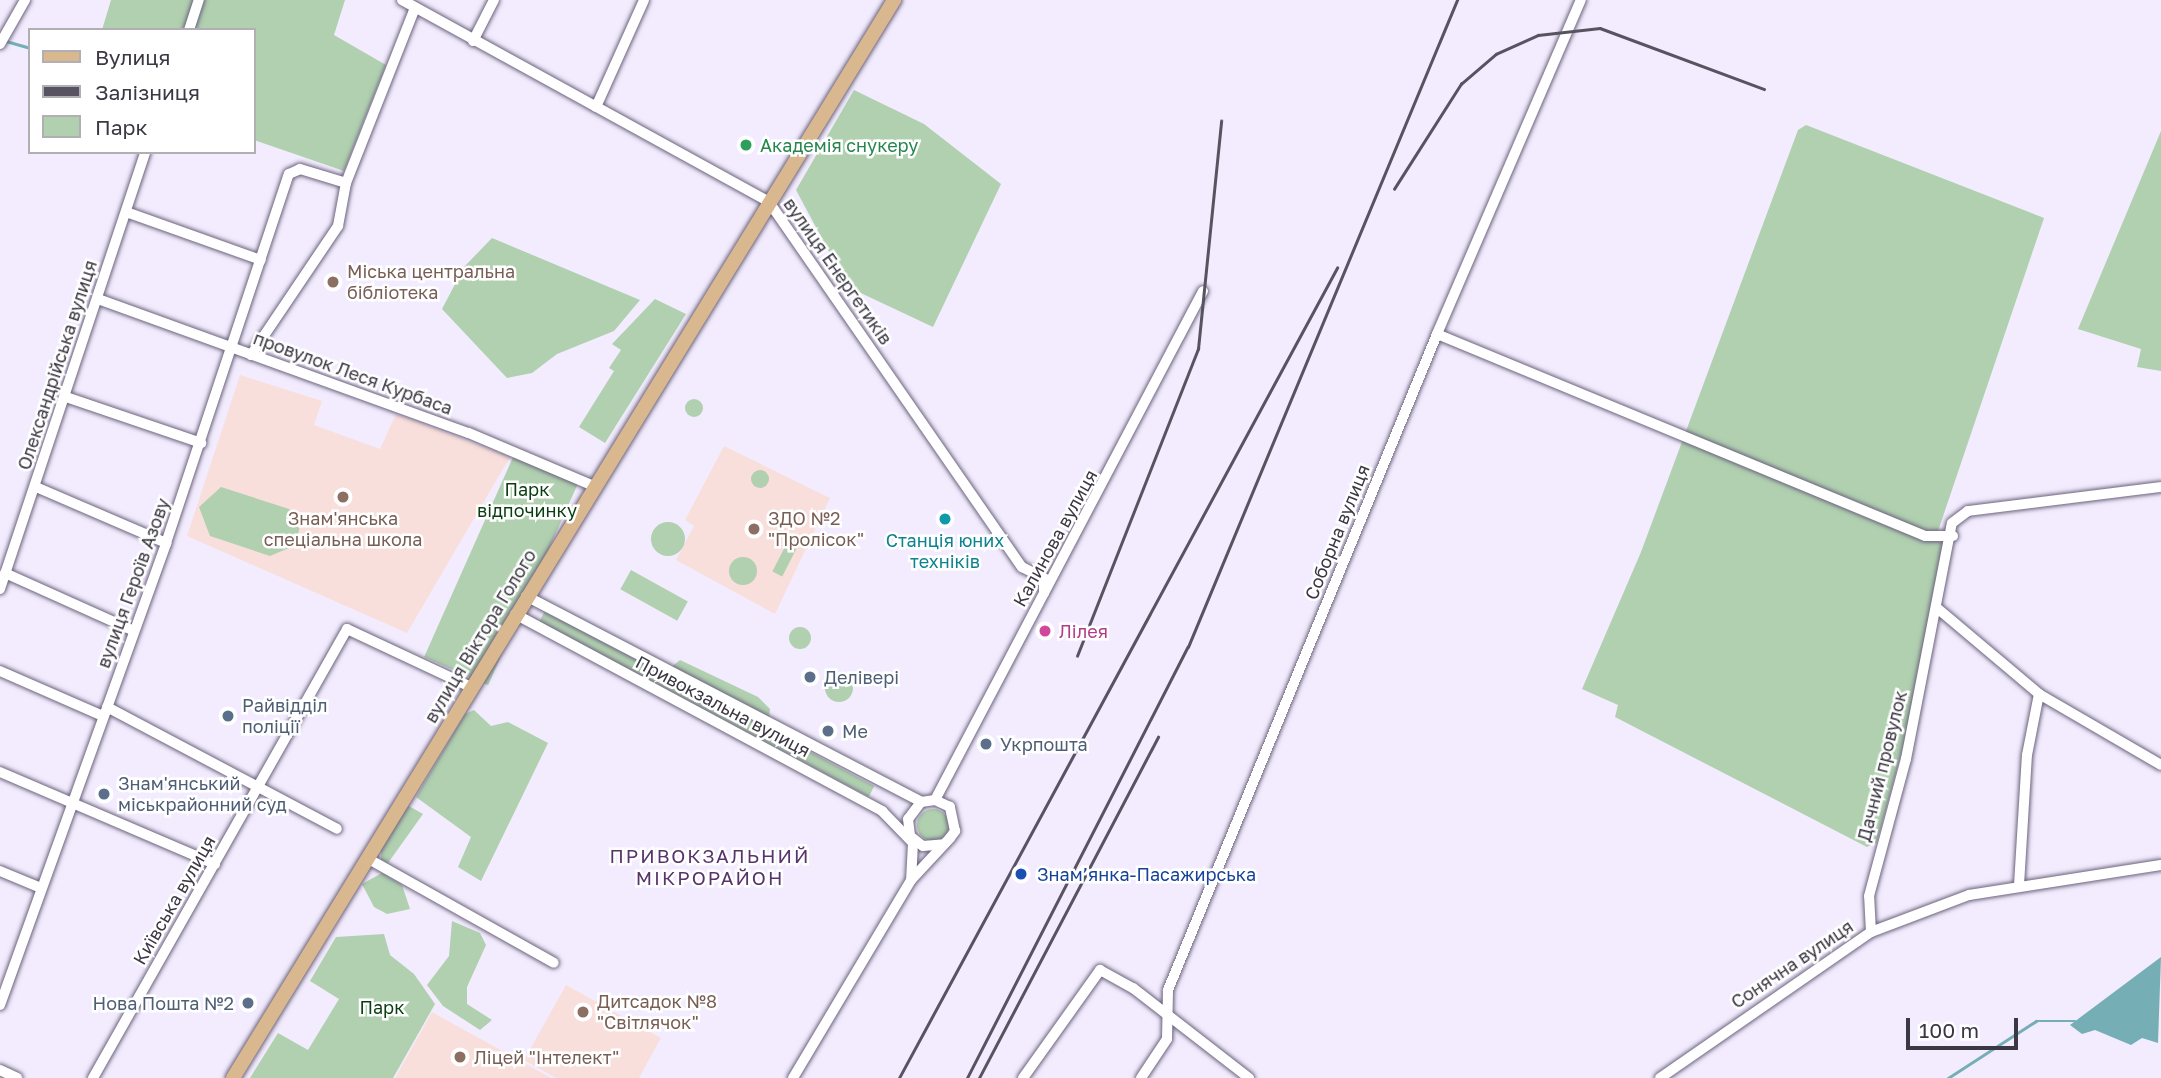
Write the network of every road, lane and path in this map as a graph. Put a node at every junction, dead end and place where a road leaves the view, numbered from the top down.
1 (25, 0) edge
2 (199, 0) edge
3 (402, 0) edge
4 (494, 0) edge
5 (644, 0) edge
6 (894, 0) edge
7 (1581, 0) edge
8 (415, 8) junction
9 (189, 28) edge
10 (473, 41) junction
11 (0, 44) edge
12 (596, 107) junction
13 (144, 154) edge
14 (346, 183) junction
15 (769, 202) junction
16 (126, 212) junction
17 (261, 260) junction
18 (1203, 291) dead end
19 (97, 299) junction
20 (1437, 334) junction
21 (233, 349) junction
22 (251, 355) junction
23 (66, 397) junction
24 (201, 443) junction
25 (594, 486) junction
26 (36, 487) junction
27 (2161, 487) edge
28 (1953, 536) junction
29 (166, 543) junction
30 (5, 573) junction
31 (0, 589) edge
32 (1044, 593) junction
33 (526, 596) junction
34 (1937, 608) junction
35 (515, 614) junction
36 (134, 631) junction
37 (0, 671) edge
38 (471, 687) junction
39 (2039, 694) junction
40 (105, 711) junction
41 (2161, 765) edge
42 (0, 772) edge
43 (259, 787) junction
44 (935, 800) junction
45 (71, 802) junction
46 (921, 802) junction
47 (337, 829) dead end
48 (910, 836) junction
49 (944, 844) junction
50 (367, 858) junction
51 (215, 864) junction
52 (2161, 865) edge
53 (0, 871) edge
54 (911, 880) junction
55 (2019, 885) junction
56 (41, 888) junction
57 (1871, 932) junction
58 (554, 963) dead end
59 (5, 973) edge
60 (0, 1006) edge
61 (1169, 1016) junction
62 (0, 1070) edge
63 (17, 1078) edge
64 (93, 1078) edge
65 (233, 1078) edge
66 (793, 1078) edge
67 (1023, 1078) edge
68 (1141, 1078) edge
69 (1249, 1078) edge
70 (1660, 1078) edge

1 - 11 street
2 - 9 street
3 - 8 street, вулиця Енергетиків
4 - 10 street
5 - 12 street
6 - 15 main road, вулиця Віктора Голого
7 - 20 street, Соборна вулиця
8 - 10 street, вулиця Енергетиків
8 - 14 street
10 - 12 street, вулиця Енергетиків
12 - 15 street, вулиця Енергетиків
13 - 16 street, Олександрійська вулиця
14 - 17 street, вулиця Героїв Азову
14 - 22 street
15 - 25 main road, вулиця Віктора Голого
15 - 32 street, вулиця Енергетиків
16 - 17 street
16 - 19 street, Олександрійська вулиця
17 - 21 street, вулиця Героїв Азову
18 - 32 street, Калинова вулиця
19 - 21 street, провулок Леся Курбаса
19 - 23 street, Олександрійська вулиця
20 - 28 street
20 - 61 street, Соборна вулиця
21 - 22 street, провулок Леся Курбаса
21 - 24 street, вулиця Героїв Азову
22 - 25 street, провулок Леся Курбаса
23 - 24 street
23 - 26 street, Олександрійська вулиця
24 - 29 street, вулиця Героїв Азову
25 - 33 main road, вулиця Віктора Голого
26 - 29 street
26 - 30 street, Олександрійська вулиця
27 - 28 street, Дачний провулок
28 - 34 street, Дачний провулок
29 - 36 street, вулиця Героїв Азову
30 - 31 street, Олександрійська вулиця
30 - 36 street
32 - 44 street, Калинова вулиця
33 - 35 main road, вулиця Віктора Голого
33 - 46 street, Привокзальна вулиця
34 - 39 street
34 - 57 street, Дачний провулок
35 - 38 main road, вулиця Віктора Голого
35 - 48 street, Привокзальна вулиця
36 - 40 street, вулиця Героїв Азову
37 - 40 street
38 - 43 street, Київська вулиця
38 - 50 main road, вулиця Віктора Голого
39 - 41 street
39 - 55 street
40 - 43 street
40 - 45 street, вулиця Героїв Азову
42 - 45 street
43 - 47 street
43 - 51 street, Київська вулиця
44 - 46 street
44 - 49 street
45 - 51 street
45 - 56 street, вулиця Героїв Азову
46 - 48 street
48 - 49 street
48 - 54 street
49 - 54 street
50 - 58 street
50 - 65 main road, вулиця Віктора Голого
51 - 64 street, Київська вулиця
52 - 55 street, Сонячна вулиця
53 - 56 street
54 - 66 street
55 - 57 street, Сонячна вулиця
56 - 59 street, вулиця Героїв Азову
57 - 70 street, Сонячна вулиця
59 - 60 street, вулиця Героїв Азову
61 - 67 street
61 - 68 street, Соборна вулиця
61 - 69 street
62 - 63 street

